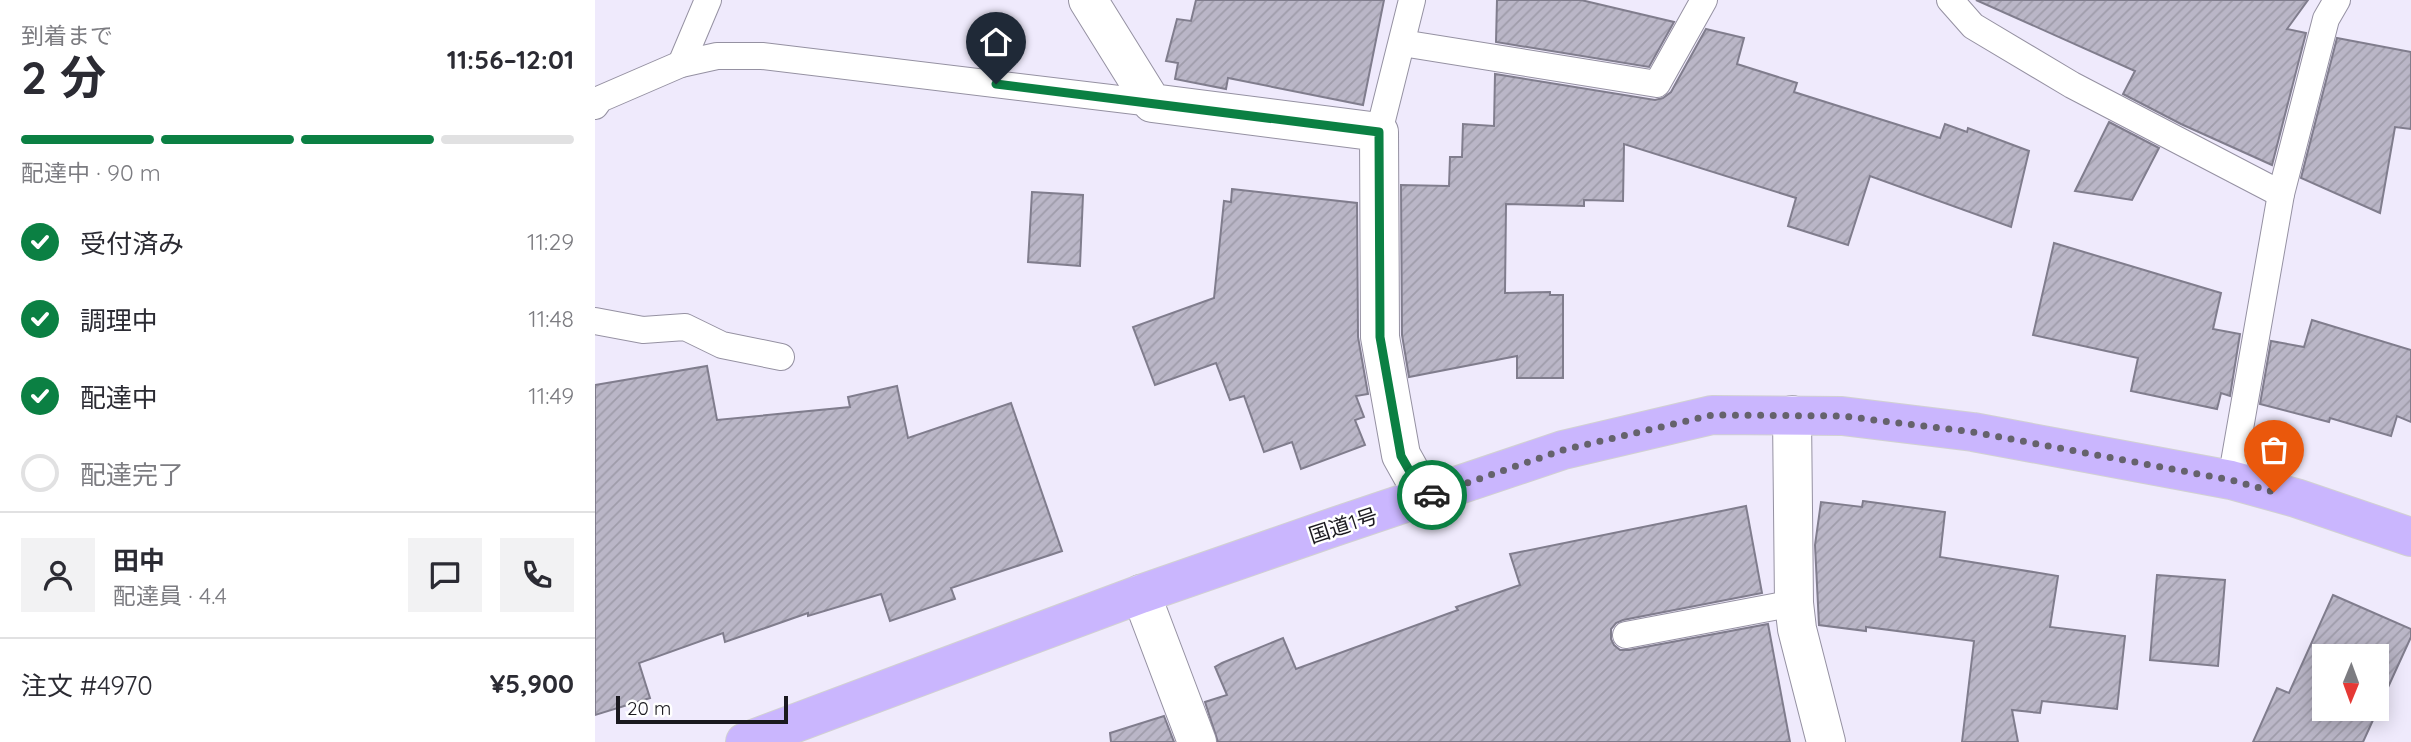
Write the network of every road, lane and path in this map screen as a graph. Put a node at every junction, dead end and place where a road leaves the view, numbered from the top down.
1 (708, 0) edge
2 (1088, 0) edge
3 (1412, 0) edge
4 (1704, 0) edge
5 (1950, 0) edge
6 (2337, 0) edge
7 (1402, 43) junction
8 (681, 64) junction
9 (1152, 103) junction
10 (595, 106) edge
11 (1379, 132) junction
12 (2281, 194) junction
13 (595, 320) edge
14 (781, 357) dead end
15 (1792, 415) junction
16 (2231, 480) junction
17 (1425, 498) junction
18 (2411, 537) edge
19 (1141, 594) junction
20 (1794, 603) junction
21 (1626, 635) dead end
22 (745, 742) edge
23 (1197, 742) edge
24 (1826, 742) edge

1 - 8 lane
2 - 9 street
3 - 7 lane
4 - 7 lane
5 - 12 lane
6 - 12 lane
7 - 11 lane
8 - 9 lane
8 - 10 lane
9 - 11 street
11 - 17 street
12 - 16 lane
13 - 14 lane
15 - 16 highway, 国道1号
15 - 17 highway, 国道1号
15 - 20 street
16 - 18 highway, 国道1号
17 - 19 highway, 国道1号
19 - 22 highway, 国道1号
19 - 23 street
20 - 21 lane
20 - 24 street

